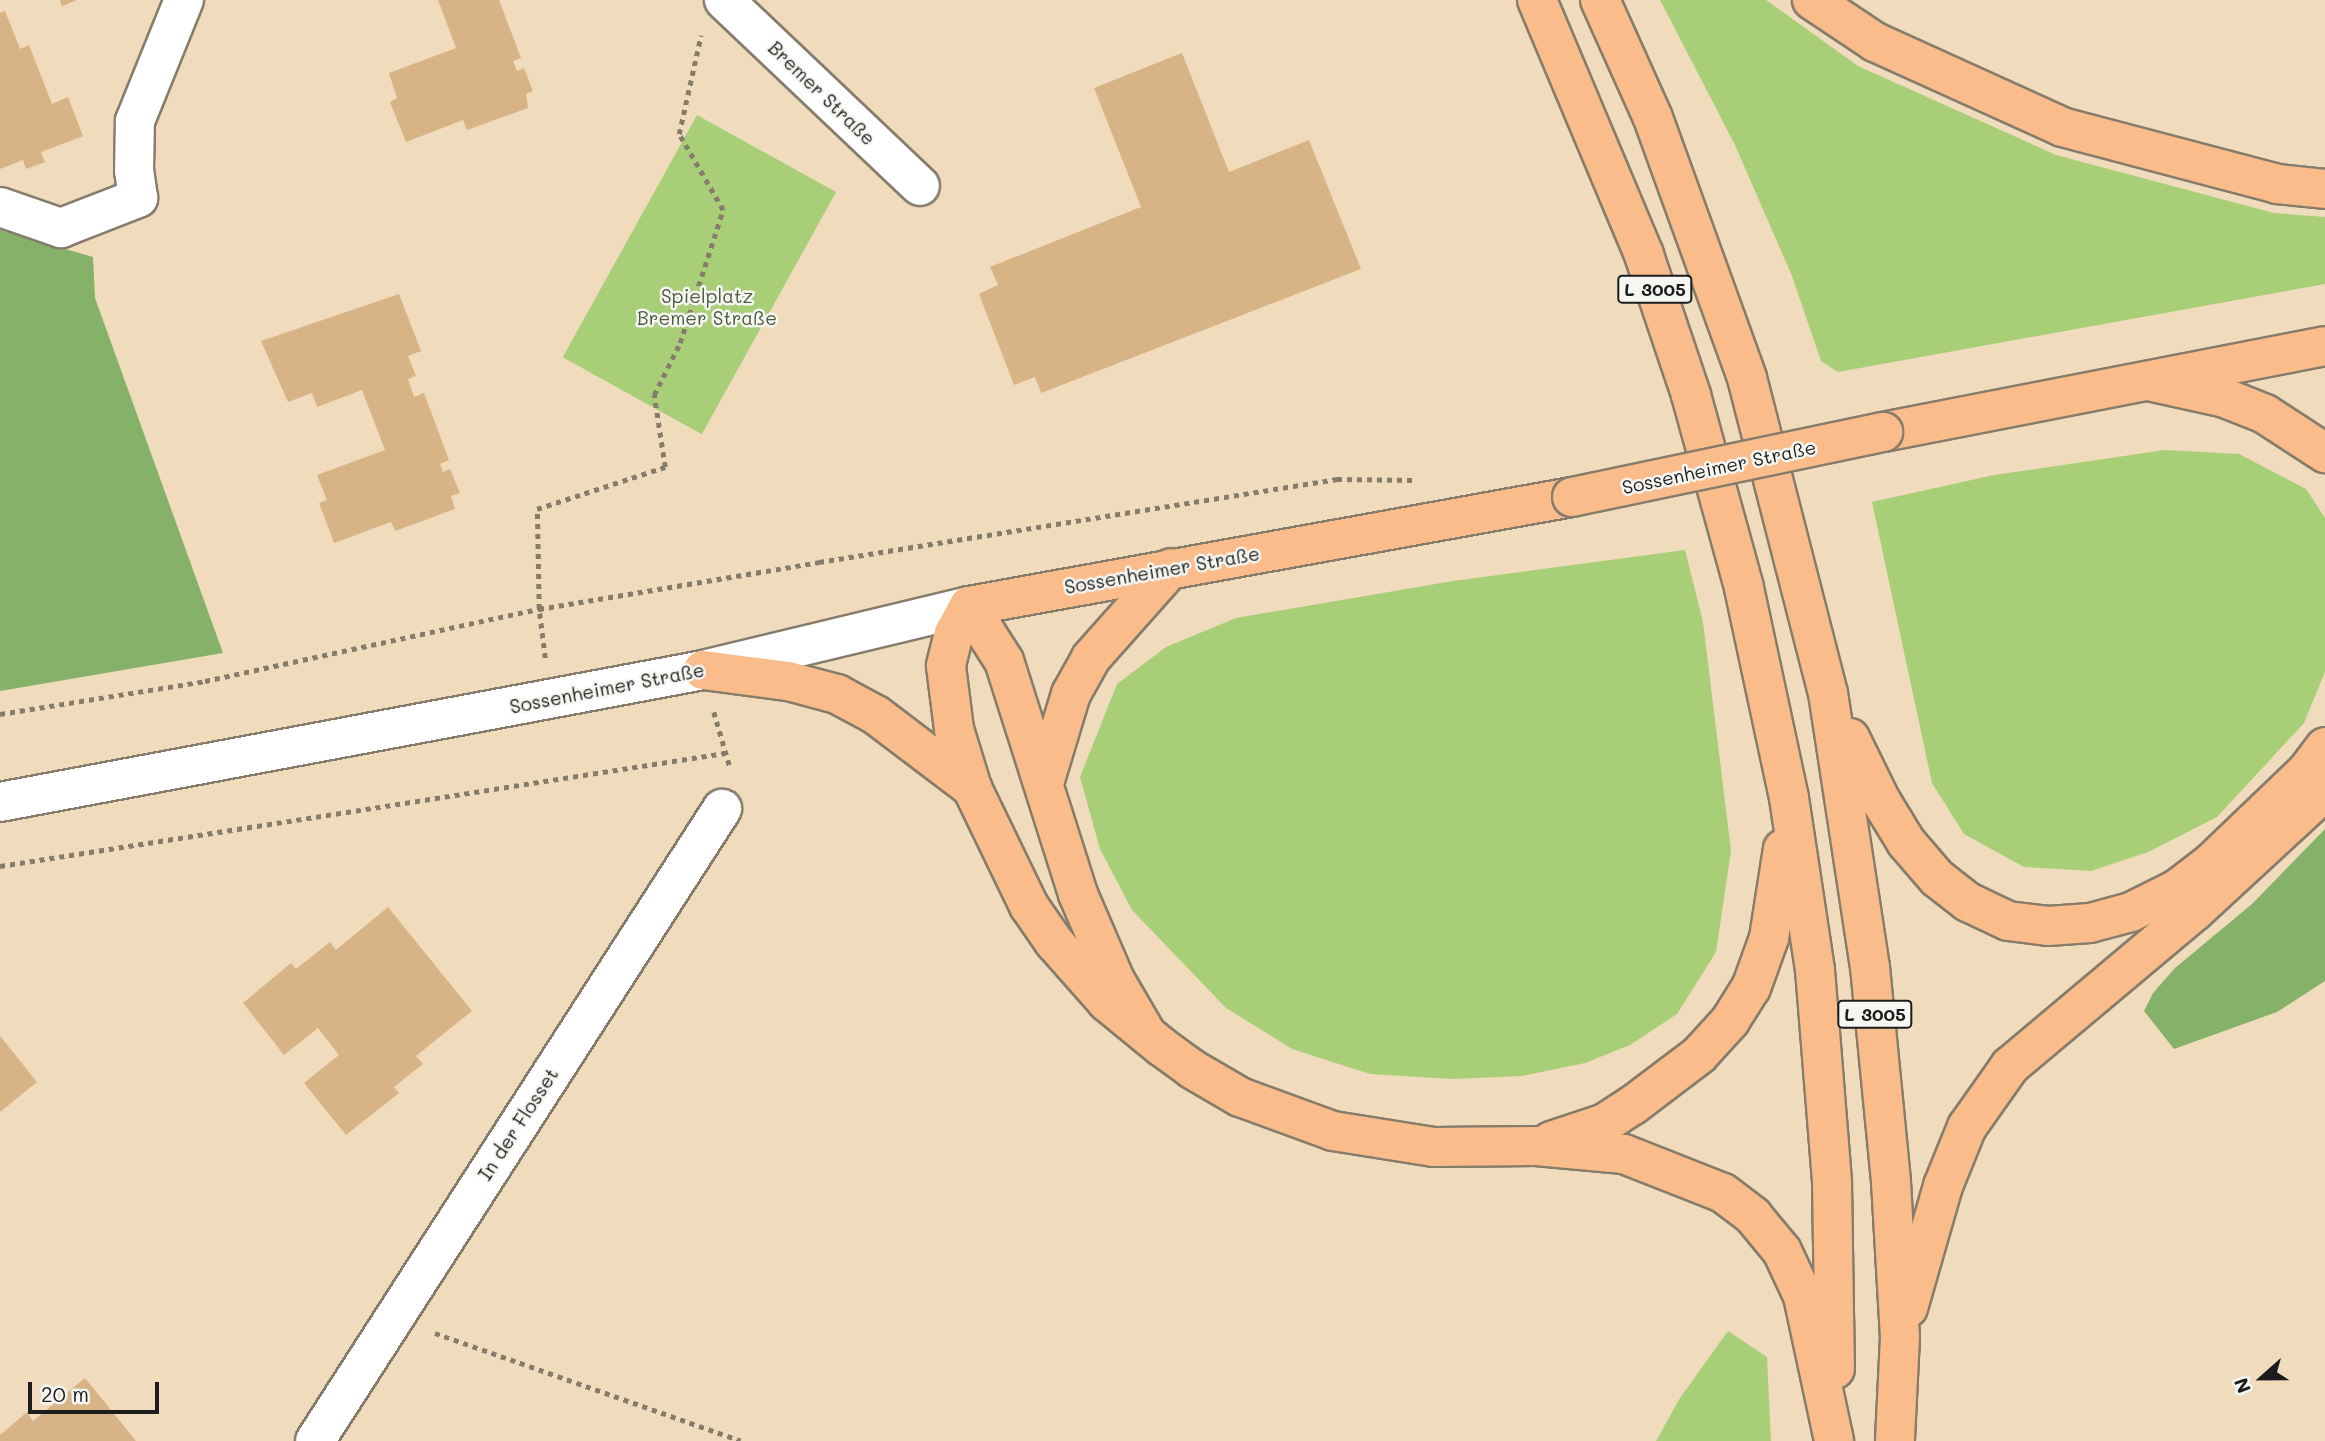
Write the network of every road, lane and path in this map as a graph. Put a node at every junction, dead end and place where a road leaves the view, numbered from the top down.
1 (184, 0) edge
2 (1537, 0) edge
3 (1601, 0) edge
4 (1812, 0) edge
5 (713, 13) edge
6 (920, 186) dead end
7 (2325, 189) edge
8 (0, 207) edge
9 (2325, 346) edge
10 (2148, 381) junction
11 (2325, 453) edge
12 (1419, 480) dead end
13 (1171, 568) junction
14 (969, 606) junction
15 (538, 610) junction
16 (704, 670) junction
17 (1828, 693) junction
18 (0, 714) edge
19 (2325, 747) edge
20 (725, 752) junction
21 (1045, 780) junction
22 (972, 788) junction
23 (2325, 791) edge
24 (1789, 799) junction
25 (0, 802) edge
26 (722, 809) joint
27 (0, 866) edge
28 (1146, 1033) junction
29 (1536, 1146) junction
30 (392, 1318) junction
31 (1900, 1337) junction
32 (315, 1441) edge
33 (741, 1441) edge
34 (1834, 1441) edge
35 (1895, 1441) edge

1 - 8 street
2 - 24 main road, L 3005
3 - 17 main road, L 3005
4 - 7 main road
5 - 6 street, Bremer Straße
5 - 15 path
9 - 10 main road, Sossenheimer Straße
10 - 11 main road
10 - 13 main road, Sossenheimer Straße, bridge
12 - 15 path
13 - 14 main road, Sossenheimer Straße
13 - 21 main road
14 - 16 street, Sossenheimer Straße
14 - 21 main road
14 - 22 main road
15 - 18 path
16 - 20 path
16 - 22 main road
16 - 25 street, Sossenheimer Straße
17 - 19 main road
17 - 31 main road, L 3005
20 - 26 path
20 - 27 path
21 - 28 main road
22 - 28 main road
23 - 31 main road
24 - 29 main road
24 - 34 main road, L 3005
26 - 30 street, In der Flosset
28 - 29 main road
29 - 34 main road
30 - 32 street, In der Flosset
30 - 33 path
31 - 35 main road, L 3005

